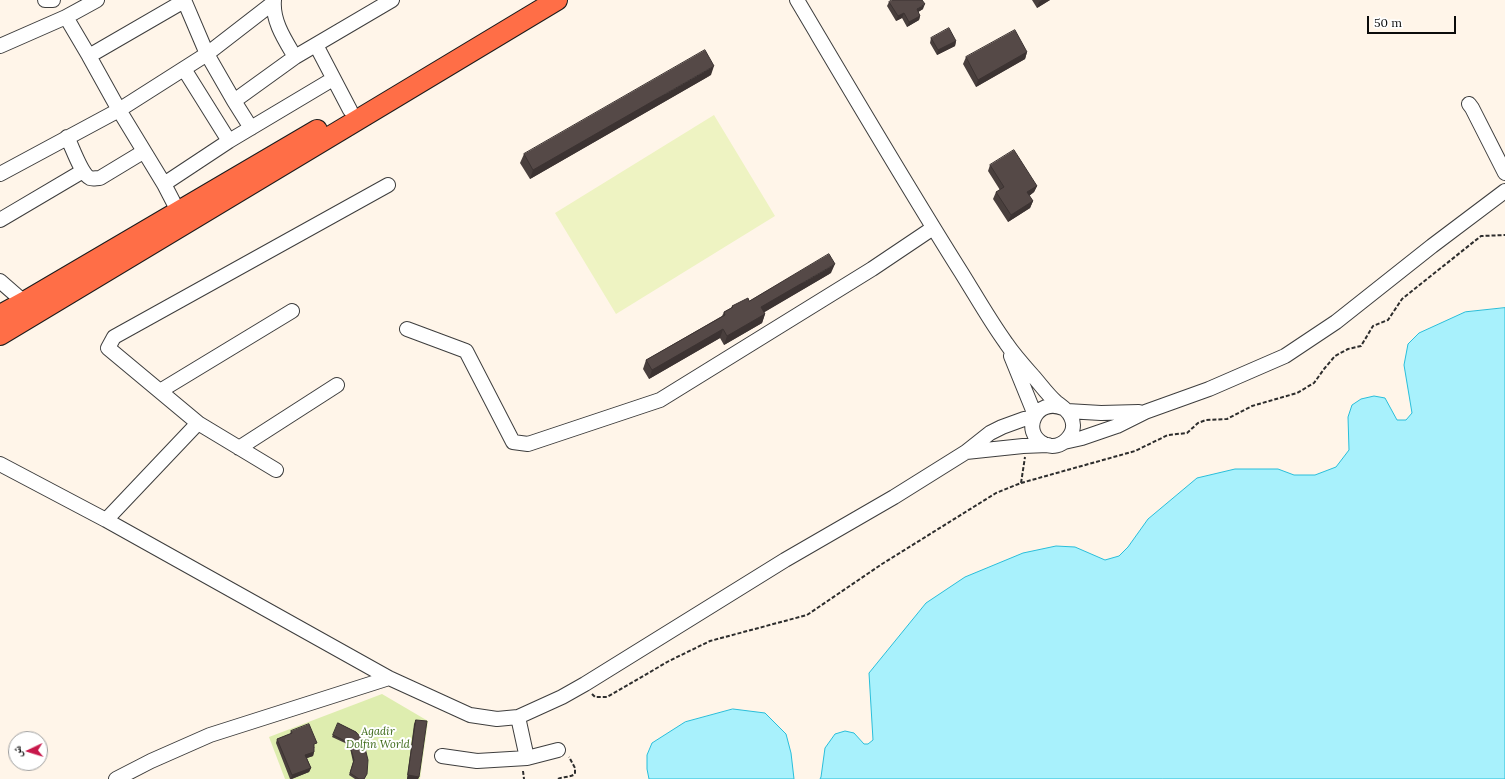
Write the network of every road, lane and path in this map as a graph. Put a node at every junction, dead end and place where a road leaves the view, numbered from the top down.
1 (45, 0) edge
2 (53, 0) edge
3 (97, 0) edge
4 (184, 0) edge
5 (392, 0) edge
6 (535, 0) edge
7 (558, 0) edge
8 (797, 0) edge
9 (273, 1) edge
10 (66, 17) junction
11 (316, 45) junction
12 (0, 46) edge
13 (207, 54) junction
14 (89, 56) junction
15 (295, 57) junction
16 (184, 69) junction
17 (333, 79) junction
18 (234, 101) junction
19 (1469, 104) dead end
20 (119, 110) junction
21 (350, 110) junction
22 (251, 128) junction
23 (67, 137) junction
24 (229, 141) junction
25 (144, 152) junction
26 (83, 171) junction
27 (1505, 173) edge
28 (0, 174) edge
29 (164, 184) junction
30 (388, 185) dead end
31 (1505, 191) edge
32 (178, 211) junction
33 (0, 220) edge
34 (933, 228) junction
35 (0, 281) edge
36 (24, 302) junction
37 (292, 311) dead end
38 (0, 315) edge
39 (407, 329) dead end
40 (0, 335) edge
41 (1006, 342) junction
42 (337, 385) dead end
43 (160, 391) junction
44 (1065, 410) junction
45 (1145, 412) junction
46 (1034, 417) junction
47 (198, 423) junction
48 (1064, 442) junction
49 (1048, 445) junction
50 (239, 448) junction
51 (966, 452) junction
52 (1025, 454) dead end
53 (0, 464) edge
54 (276, 470) dead end
55 (106, 520) junction
56 (389, 678) junction
57 (585, 684) junction
58 (518, 717) junction
59 (558, 750) joint
60 (442, 756) dead end
61 (527, 758) junction
62 (116, 779) edge
63 (558, 779) edge

1 - 2 street
3 - 10 street
4 - 13 street
4 - 14 street
5 - 11 street
6 - 21 highway
7 - 40 highway
8 - 34 street
9 - 13 street
9 - 15 street
10 - 12 street
10 - 14 street
11 - 15 street
11 - 17 street
13 - 16 street
13 - 18 street
14 - 20 street
15 - 18 street
16 - 20 street
16 - 24 street
17 - 21 street
17 - 22 street
18 - 22 street
19 - 27 street
20 - 23 street
20 - 25 street
21 - 32 highway
22 - 24 street
23 - 26 street
23 - 28 street
24 - 29 street
25 - 26 street
25 - 29 street
26 - 33 street
29 - 32 street
30 - 43 street
31 - 45 street
32 - 36 highway
34 - 39 street
34 - 41 street
35 - 36 street
36 - 38 highway
37 - 43 street
41 - 44 street
41 - 46 street
42 - 50 street
43 - 47 street
44 - 45 street
44 - 46 street
44 - 48 street
45 - 48 street
46 - 49 street
46 - 51 street
47 - 50 street
47 - 55 street
48 - 49 street
49 - 51 street
50 - 54 street
51 - 57 street
52 - 57 path
53 - 55 street
55 - 56 street
56 - 58 street
56 - 62 street
57 - 58 street
58 - 61 street
59 - 61 street
59 - 63 path
60 - 61 street

